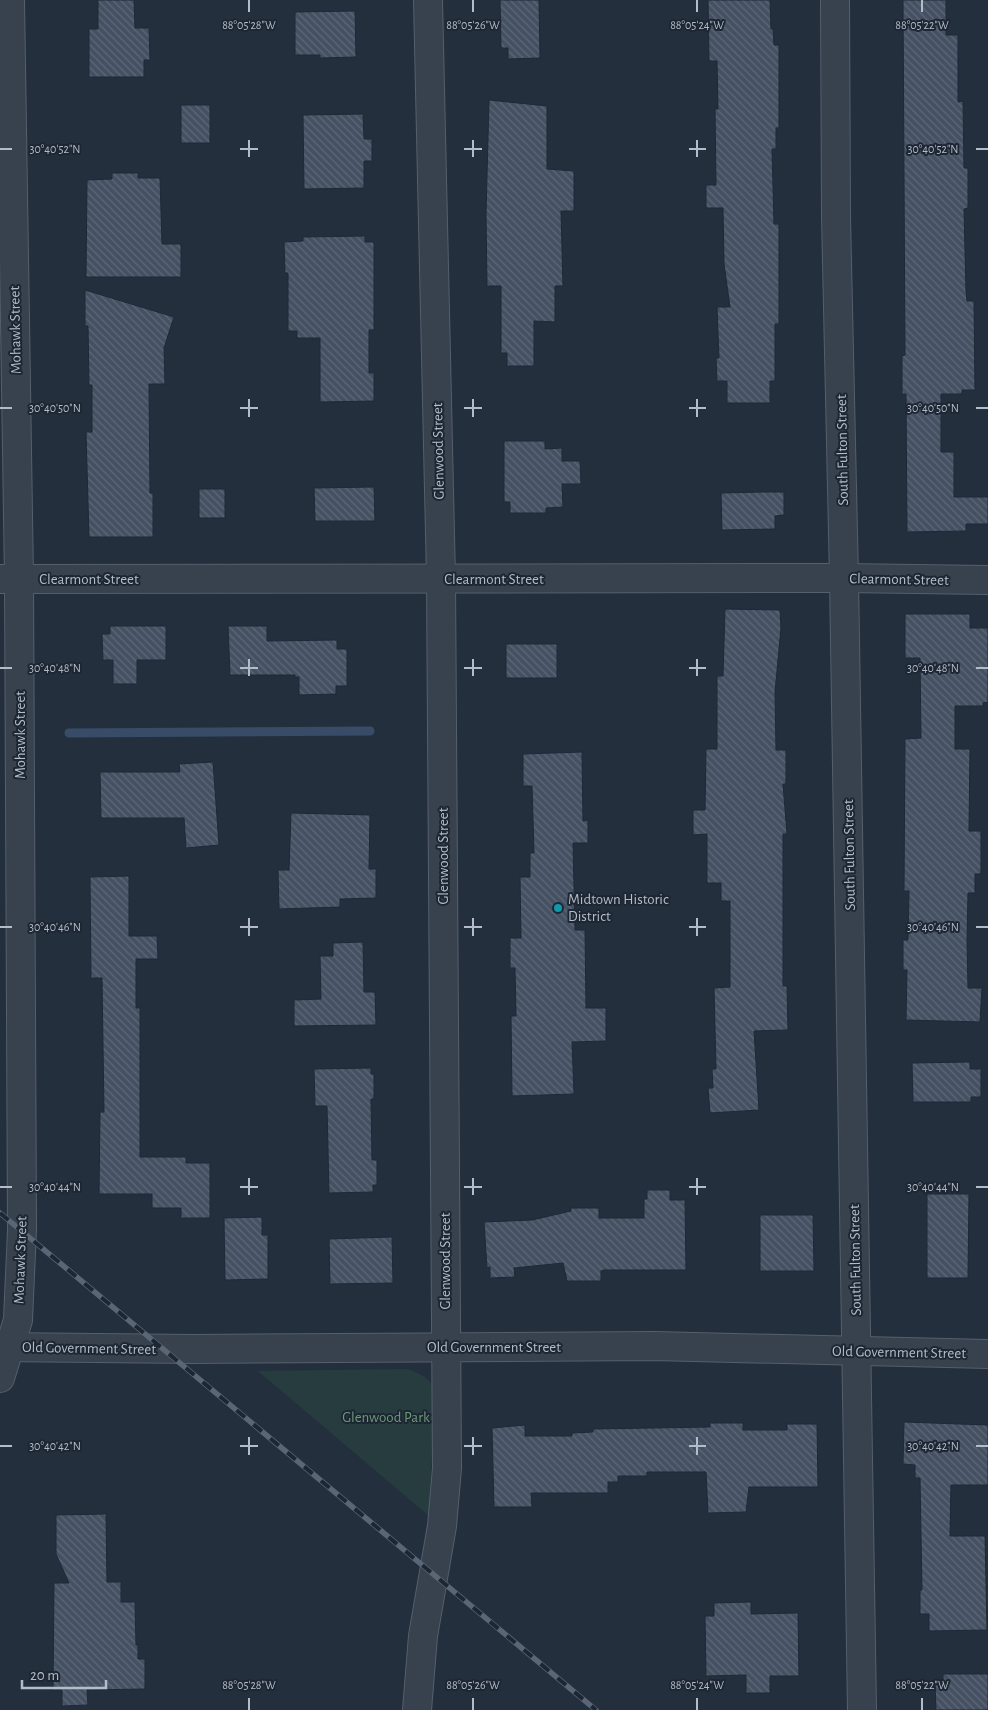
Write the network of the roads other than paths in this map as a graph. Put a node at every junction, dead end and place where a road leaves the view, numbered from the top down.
1 (10, 0) edge
2 (428, 0) edge
3 (835, 0) edge
4 (844, 578) junction
5 (10, 579) edge
6 (441, 579) junction
7 (988, 580) edge
8 (4, 1347) edge
9 (446, 1348) junction
10 (856, 1351) junction
11 (988, 1354) edge
12 (0, 1378) edge
13 (417, 1710) edge
14 (862, 1710) edge

1 - 5 street, Mohawk Street
2 - 6 street, Glenwood Street
3 - 4 street, South Fulton Street
4 - 6 street, Clearmont Street
4 - 7 street, Clearmont Street
4 - 10 street, South Fulton Street
5 - 6 street, Clearmont Street
5 - 8 street, Mohawk Street
6 - 9 street, Glenwood Street
8 - 9 street, Old Government Street
8 - 12 street, Mohawk Street
9 - 10 street, Old Government Street
9 - 13 street, Glenwood Street
10 - 11 street, Old Government Street
10 - 14 street, South Fulton Street

